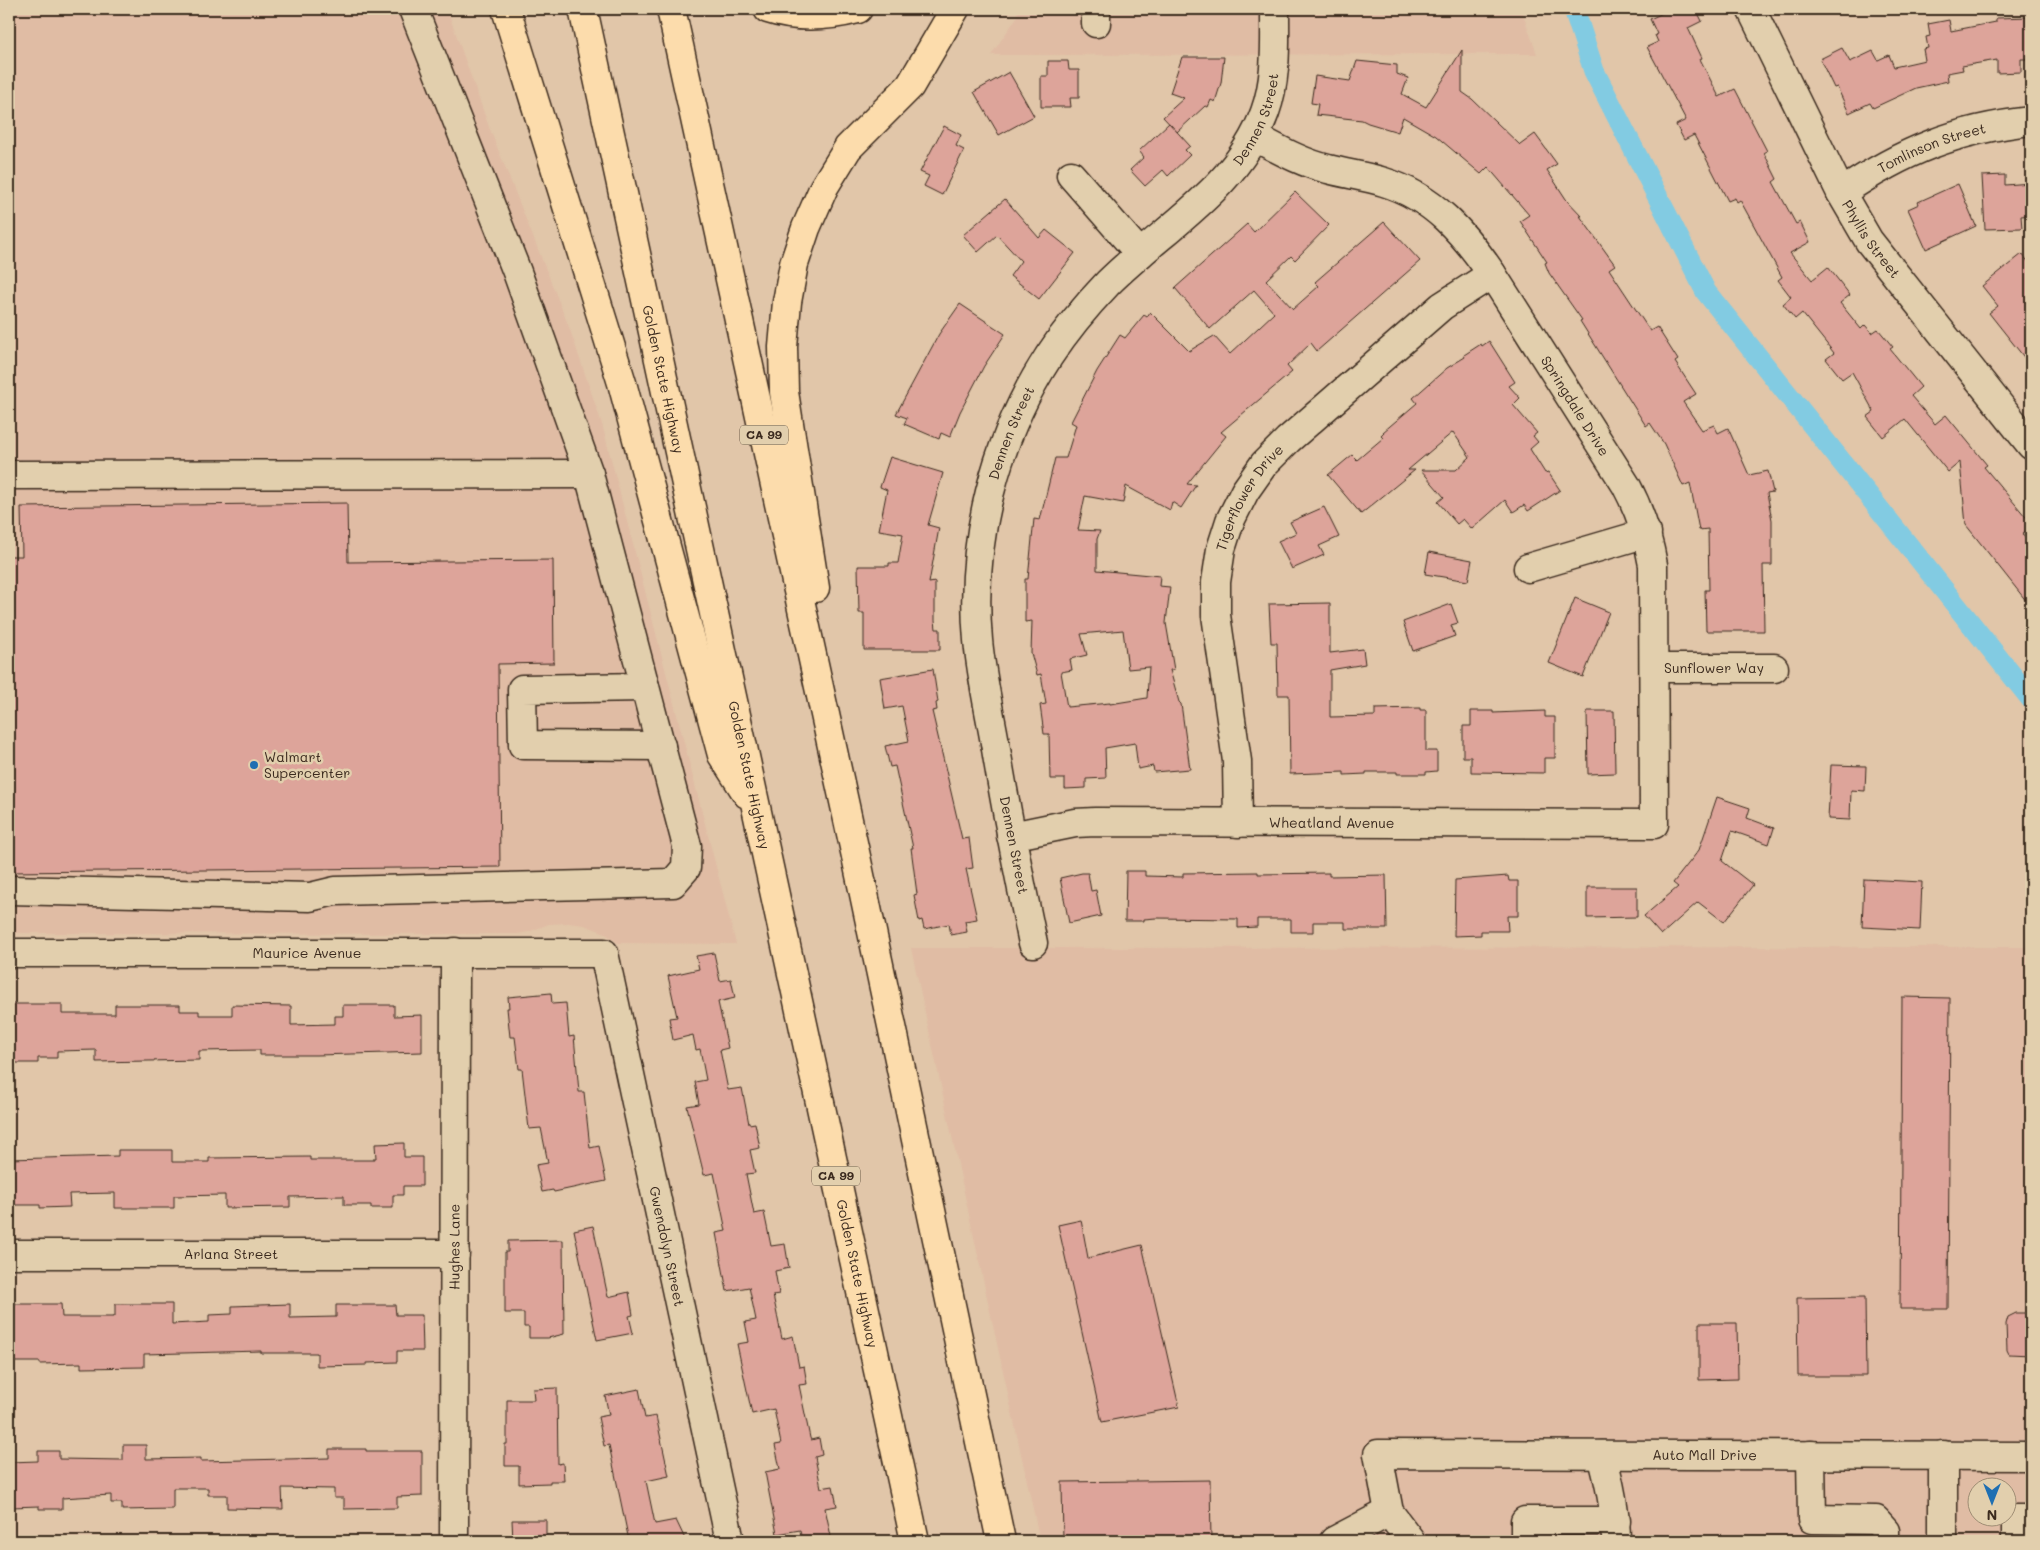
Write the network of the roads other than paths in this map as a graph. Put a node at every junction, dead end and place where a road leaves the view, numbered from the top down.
1 (413, 9) edge
2 (506, 9) edge
3 (583, 9) edge
4 (671, 9) edge
5 (768, 9) edge
6 (858, 9) edge
7 (955, 9) edge
8 (1275, 9) edge
9 (1751, 9) edge
10 (2031, 121) edge
11 (1255, 137) junction
12 (1071, 175) dead end
13 (1841, 193) junction
14 (1140, 254) junction
15 (1492, 274) junction
16 (2031, 445) edge
17 (589, 474) junction
18 (9, 475) edge
19 (1647, 533) junction
20 (1528, 568) dead end
21 (1654, 668) junction
22 (1774, 668) dead end
23 (645, 687) junction
24 (661, 746) junction
25 (757, 811) junction
26 (1238, 823) junction
27 (1654, 824) joint
28 (1011, 836) junction
29 (857, 861) junction
30 (9, 890) edge
31 (1033, 943) dead end
32 (454, 952) junction
33 (9, 953) edge
34 (604, 953) joint
35 (9, 1254) edge
36 (454, 1254) junction
37 (1602, 1455) junction
38 (1810, 1455) junction
39 (1943, 1455) junction
40 (2031, 1456) edge
41 (1389, 1512) junction
42 (2031, 1519) edge
43 (1811, 1530) edge
44 (1616, 1531) edge
45 (454, 1541) edge
46 (730, 1541) edge
47 (915, 1541) edge
48 (1002, 1541) edge
49 (1334, 1541) edge
50 (1411, 1541) edge
51 (1524, 1541) edge
52 (1885, 1541) edge
53 (1943, 1541) edge
54 (2016, 1541) edge

1 - 17 street
2 - 25 highway
3 - 25 highway, Golden State Highway / CA 99
4 - 29 highway, CA 99
5 - 6 highway
7 - 29 highway
8 - 11 street, Dennen Street
9 - 13 street, Phyllis Street
10 - 13 street, Tomlinson Street
11 - 14 street, Dennen Street
11 - 15 street, Springdale Drive
12 - 14 street
13 - 16 street, Phyllis Street
14 - 28 street, Dennen Street
15 - 19 street, Springdale Drive
15 - 26 street, Tigerflower Drive
17 - 18 street
17 - 23 street
19 - 20 street
19 - 21 street, Springdale Drive
21 - 22 street, Sunflower Way
21 - 27 street, Springdale Drive
23 - 24 street
23 - 24 street
24 - 30 street
25 - 47 highway, Golden State Highway / CA 99
26 - 27 street, Wheatland Avenue
26 - 28 street, Wheatland Avenue
28 - 31 street, Dennen Street
29 - 48 highway, CA 99
32 - 33 street, Maurice Avenue
32 - 34 street, Maurice Avenue
32 - 36 street, Hughes Lane
34 - 46 street, Gwendolyn Street
35 - 36 street, Arlana Street
36 - 45 street, Hughes Lane
37 - 38 street, Auto Mall Drive
37 - 41 street, Auto Mall Drive
37 - 44 street
38 - 39 street, Auto Mall Drive
38 - 43 street
39 - 40 street, Auto Mall Drive
39 - 53 street
41 - 49 street
41 - 50 street
42 - 54 street
43 - 52 street
44 - 51 street

